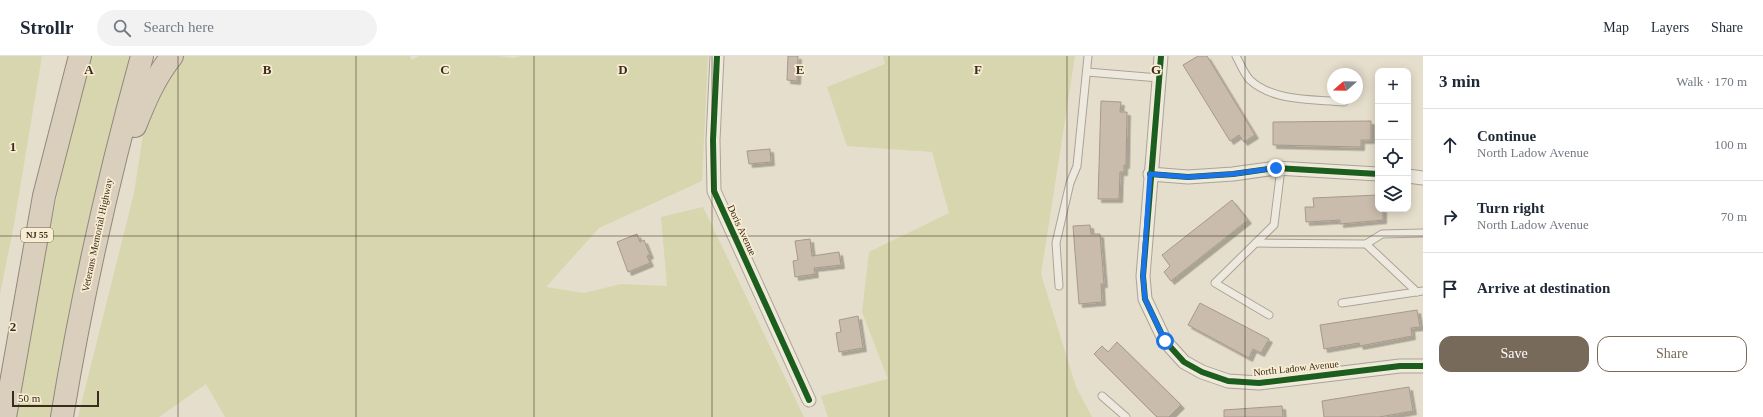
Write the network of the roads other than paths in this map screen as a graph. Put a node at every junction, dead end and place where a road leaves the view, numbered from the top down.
1 (64, 56) edge
2 (80, 56) edge
3 (142, 56) edge
4 (172, 56) edge
5 (717, 56) edge
6 (1088, 56) edge
7 (1161, 56) edge
8 (1236, 56) edge
9 (1087, 72) junction
10 (1159, 78) junction
11 (1327, 100) edge
12 (1281, 168) junction
13 (1150, 174) junction
14 (1375, 174) edge
15 (1411, 176) edge
16 (1423, 178) edge
17 (44, 196) junction
18 (1423, 233) edge
19 (95, 242) junction
20 (1256, 243) junction
21 (1366, 244) junction
22 (1059, 286) dead end
23 (1420, 292) edge
24 (1342, 303) dead end
25 (1269, 315) dead end
26 (1423, 366) edge
27 (1102, 396) dead end
28 (809, 400) dead end
29 (5, 417) edge
30 (62, 417) edge
31 (1126, 417) edge

1 - 17 highway
2 - 17 highway, NJ 55
3 - 19 highway, Veterans Memorial Highway
4 - 19 highway
5 - 28 street, Doris Avenue
6 - 9 lane
7 - 10 street, North Ladow Avenue
8 - 11 lane
9 - 10 lane
9 - 22 lane
10 - 13 street, North Ladow Avenue
12 - 13 street
12 - 14 street
12 - 20 lane
13 - 26 street, North Ladow Avenue
15 - 16 street
17 - 29 highway, NJ 55
18 - 21 lane
19 - 30 highway, Veterans Memorial Highway
20 - 21 lane
20 - 25 lane
21 - 23 lane
23 - 24 lane
27 - 31 lane

